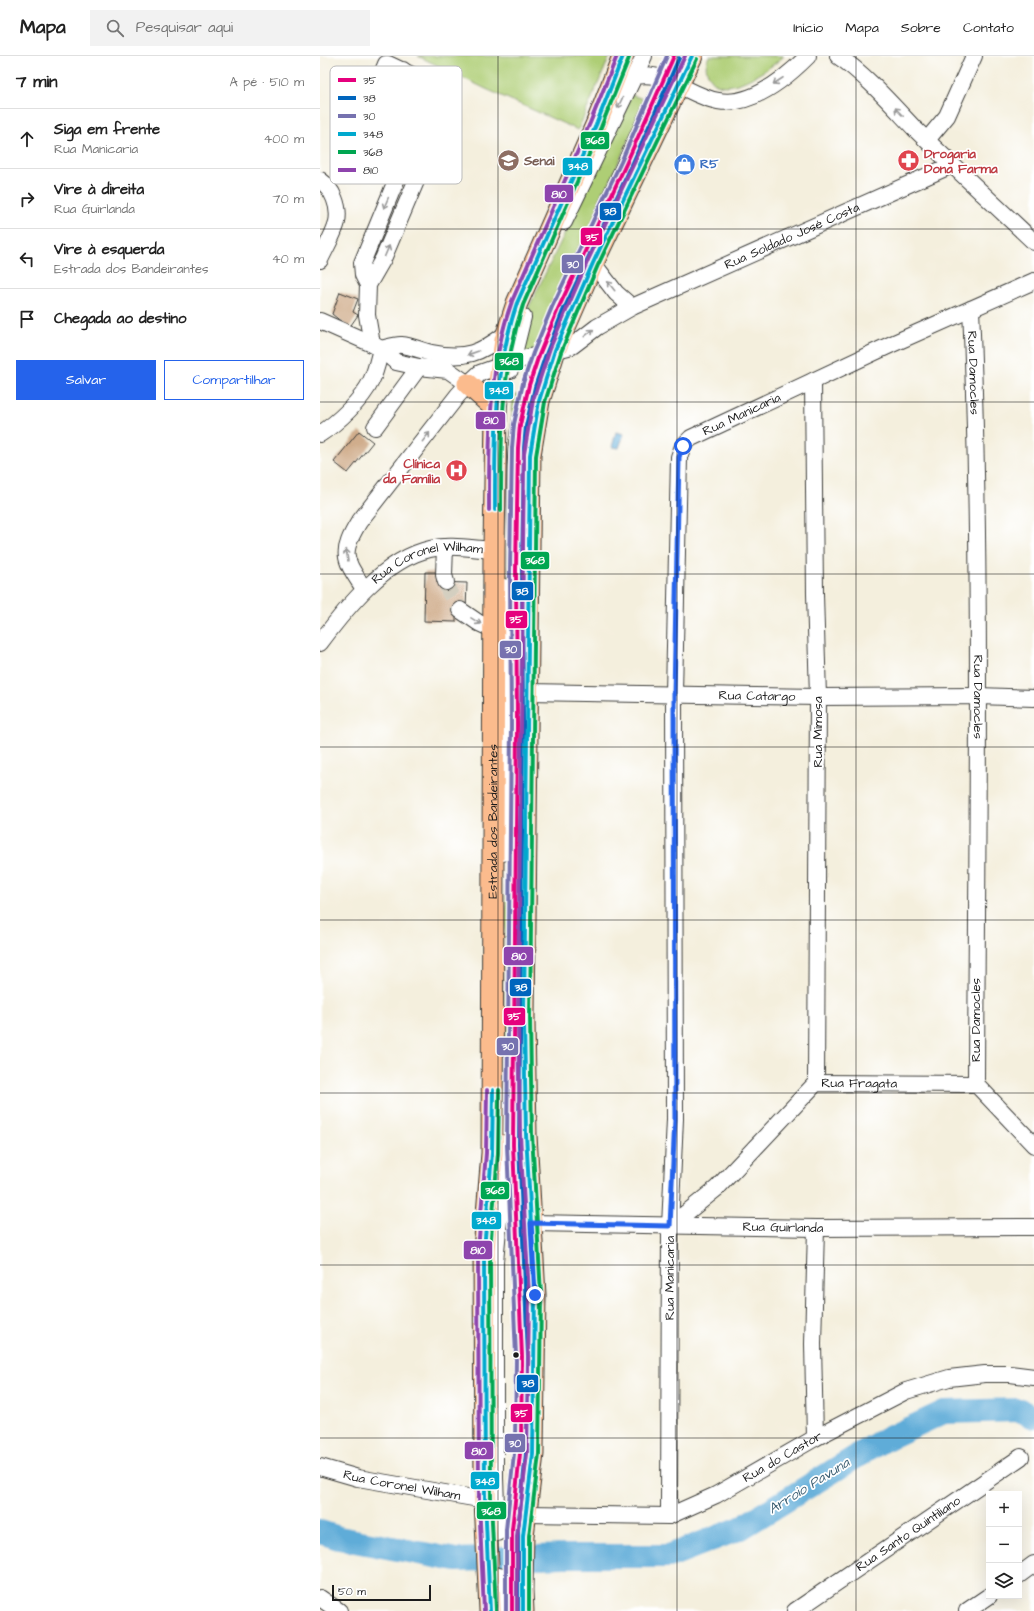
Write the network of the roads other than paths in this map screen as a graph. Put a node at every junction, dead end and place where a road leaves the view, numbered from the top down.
1 (623, 56) edge
2 (644, 56) edge
3 (674, 56) edge
4 (692, 56) edge
5 (808, 56) edge
6 (838, 56) edge
7 (974, 56) edge
8 (634, 75) junction
9 (671, 82) junction
10 (610, 90) junction
11 (927, 140) junction
12 (952, 165) junction
13 (320, 180) edge
14 (415, 184) edge
15 (1034, 242) edge
16 (320, 260) edge
17 (593, 263) junction
18 (1034, 281) edge
19 (632, 306) junction
20 (971, 309) junction
21 (320, 321) edge
22 (507, 333) junction
23 (377, 346) junction
24 (547, 353) junction
25 (506, 364) junction
26 (418, 367) junction
27 (813, 381) junction
28 (468, 384) junction
29 (496, 409) junction
30 (375, 427) dead end
31 (320, 434) edge
32 (445, 547) junction
33 (494, 550) junction
34 (446, 582) tunnel mouth
35 (364, 589) junction
36 (460, 610) tunnel mouth
37 (494, 630) junction
38 (322, 638) edge
39 (528, 692) junction
40 (674, 694) junction
41 (978, 696) junction
42 (818, 697) junction
43 (1034, 698) edge
44 (816, 1083) junction
45 (976, 1084) junction
46 (1034, 1145) edge
47 (531, 1223) junction
48 (670, 1226) junction
49 (1034, 1227) edge
50 (816, 1228) junction
51 (1034, 1377) edge
52 (815, 1438) junction
53 (1021, 1457) dead end
54 (320, 1467) edge
55 (484, 1500) junction
56 (526, 1514) junction
57 (669, 1516) junction
58 (505, 1532) junction
59 (1034, 1564) edge
60 (1022, 1573) edge
61 (320, 1598) edge
62 (986, 1598) edge
63 (499, 1603) edge
64 (338, 1611) edge
65 (512, 1611) edge
66 (523, 1611) edge
67 (795, 1611) edge
68 (967, 1611) edge

1 - 10 main road, Estrada dos Bandeirantes
2 - 8 street
3 - 9 street
4 - 9 main road, Estrada dos Bandeirantes
5 -> 9 street
11 -> 6 street
7 - 11 street
8 - 9 street
8 - 10 street
8 -> 25 street
9 - 17 main road, Estrada dos Bandeirantes
9 - 24 street
10 - 22 main road, Estrada dos Bandeirantes
11 - 12 street
12 - 15 street
12 - 19 street, Rua Soldado José Costa
13 - 16 street
14 - 23 street
19 -> 17 street
17 - 24 main road, Estrada dos Bandeirantes
18 - 20 street, Rua Manicaria
24 -> 19 street, Rua Soldado José Costa
20 - 27 street, Rua Manicaria
20 - 41 street, Rua Damocles
21 - 23 street
22 -> 23 street
22 - 25 main road, Estrada dos Bandeirantes
23 - 26 street
23 - 31 street
24 - 25 street, Rua Coronel Wilham
24 - 39 main road, Estrada dos Bandeirantes
24 - 58 street
25 - 28 street, Rua Coronel Wilham
25 - 29 main road, Estrada dos Bandeirantes
25 - 58 street
26 - 28 street
26 - 30 street
27 - 40 street, Rua Manicaria
27 - 42 street, Rua Mimosa
28 - 29 main road
35 -> 28 street, Rua Coronel Wilham
29 - 33 main road, Estrada dos Bandeirantes
32 - 33 street, Rua Coronel Wilham
32 - 34 street
32 - 35 street, Rua Coronel Wilham
33 - 37 main road, Estrada dos Bandeirantes
35 - 38 street, Rua Coronel Wilham
36 -> 37 street
37 - 55 main road, Estrada dos Bandeirantes
39 - 40 street, Rua Catargo
39 - 47 main road, Estrada dos Bandeirantes
40 - 42 street, Rua Catargo
40 - 48 street, Rua Manicaria
41 - 42 street, Rua Catargo
41 - 43 street, Rua Catargo
41 - 45 street, Rua Damocles
42 - 44 street, Rua Mimosa
44 - 45 street, Rua Fragata
44 - 48 street, Rua Fragata
45 - 46 street
47 - 48 street, Rua Guirlanda
47 - 56 main road, Estrada dos Bandeirantes
48 - 50 street, Rua Guirlanda
48 - 57 street, Rua Manicaria
49 - 50 street, Rua Guirlanda
50 - 52 street
51 - 52 street, Rua do Castor
52 - 57 street, Rua do Castor
53 - 67 street, Rua Santo Quintiliano
54 - 55 street, Rua Coronel Wilham
55 - 58 main road, Estrada dos Bandeirantes
56 - 57 street, Rua do Castor
56 - 58 main road, Estrada dos Bandeirantes
58 - 63 main road, Estrada dos Bandeirantes
58 - 63 main road, Estrada dos Bandeirantes
59 - 60 street
61 - 64 street
62 - 68 street
63 - 65 street
63 - 66 main road, Estrada dos Bandeirantes

